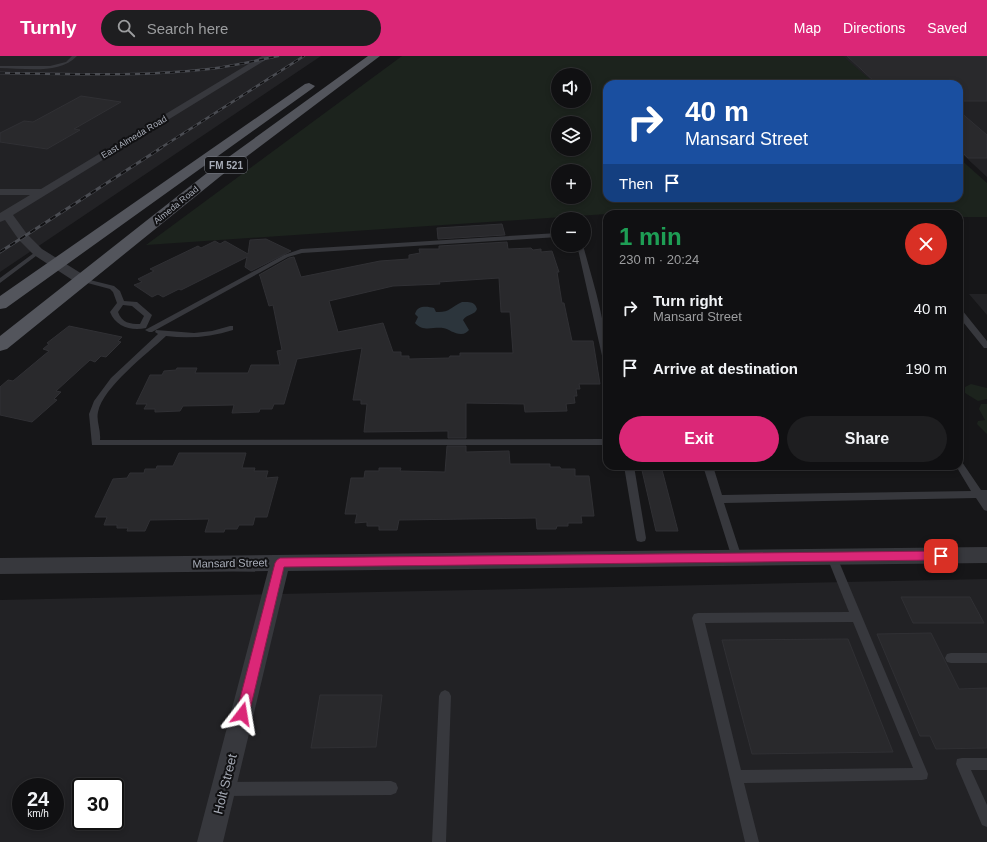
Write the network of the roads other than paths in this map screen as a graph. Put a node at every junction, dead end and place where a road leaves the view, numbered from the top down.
1 (75, 56) edge
2 (268, 56) edge
3 (375, 56) edge
4 (0, 67) edge
5 (321, 78) dead end
6 (0, 192) edge
7 (44, 192) junction
8 (3, 216) edge
9 (551, 235) edge
10 (38, 252) junction
11 (582, 252) edge
12 (57, 264) junction
13 (82, 280) junction
14 (0, 281) edge
15 (121, 303) junction
16 (0, 304) edge
17 (963, 317) edge
18 (963, 326) edge
19 (970, 326) junction
20 (146, 328) junction
21 (230, 328) dead end
22 (164, 333) junction
23 (603, 342) edge
24 (0, 345) edge
25 (987, 346) edge
26 (603, 442) edge
27 (963, 469) edge
28 (629, 470) edge
29 (709, 470) edge
30 (983, 494) edge
31 (718, 499) junction
32 (987, 507) edge
33 (641, 538) dead end
34 (987, 555) edge
35 (832, 557) junction
36 (737, 558) junction
37 (280, 563) junction
38 (0, 566) edge
39 (857, 616) junction
40 (952, 658) dead end
41 (987, 658) edge
42 (445, 696) dead end
43 (987, 764) edge
44 (736, 777) junction
45 (391, 788) dead end
46 (223, 789) junction
47 (987, 820) edge
48 (210, 842) edge
49 (439, 842) edge
50 (752, 842) edge

1 - 4 lane
2 - 7 street, East Almeda Road
3 - 13 main road, Almeda Road / FM 521
5 - 12 main road, Almeda Road / FM 521
6 - 7 street
7 - 8 street, East Almeda Road
8 - 10 street
9 - 20 lane
10 - 12 street
10 - 14 lane
11 - 23 lane
12 - 13 street
12 - 16 main road, Almeda Road / FM 521
13 - 15 lane
13 - 24 main road, Almeda Road / FM 521
15 - 20 lane
15 - 20 lane
17 - 19 lane
18 - 19 lane
19 - 25 lane
20 - 22 lane
21 - 22 lane
22 - 26 lane
27 - 30 lane
28 - 33 lane
29 - 31 lane
30 - 31 lane
30 - 32 lane
31 - 36 lane
34 - 35 street, Mansard Street
35 - 36 street, Mansard Street
35 - 39 lane
36 - 37 street, Mansard Street
37 - 38 street, Mansard Street
37 - 46 street, Holt Street
39 - 44 lane
39 - 44 lane
40 - 41 lane
42 - 49 lane
43 - 47 lane
44 - 50 lane
45 - 46 lane
46 - 48 street, Holt Street

